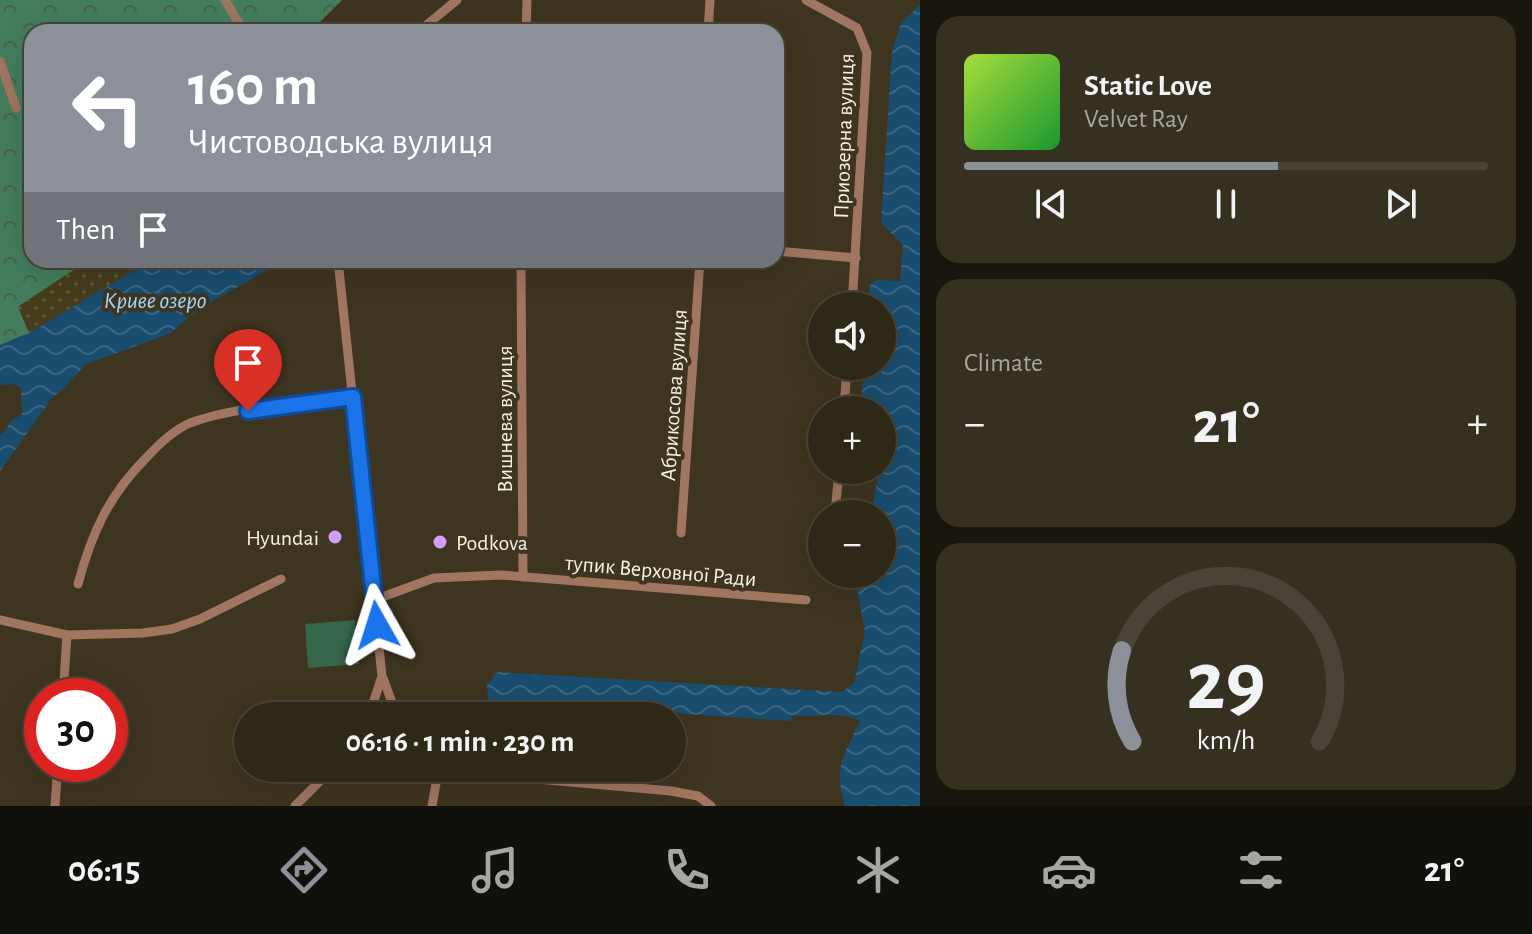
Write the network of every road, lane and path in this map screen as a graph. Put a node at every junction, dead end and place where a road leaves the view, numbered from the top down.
1 (225, 0) edge
2 (457, 0) edge
3 (527, 0) edge
4 (710, 0) edge
5 (806, 0) edge
6 (239, 24) edge
7 (428, 24) edge
8 (526, 24) edge
9 (708, 24) edge
10 (0, 61) edge
11 (16, 108) dead end
12 (784, 252) edge
13 (856, 258) junction
14 (339, 268) edge
15 (521, 268) edge
16 (699, 268) edge
17 (853, 292) edge
18 (353, 397) junction
19 (681, 533) dead end
20 (523, 577) junction
21 (281, 579) dead end
22 (78, 584) dead end
23 (374, 600) junction
24 (806, 600) dead end
25 (0, 620) edge
26 (67, 635) junction
27 (382, 676) junction
28 (64, 678) edge
29 (374, 702) edge
30 (392, 702) edge
31 (57, 782) edge
32 (319, 782) edge
33 (435, 782) edge
34 (570, 782) edge
35 (55, 806) edge
36 (295, 806) edge
37 (432, 806) edge
38 (711, 806) edge

1 - 6 street
2 - 7 street
3 - 8 street
4 - 9 street
5 - 13 street, Приозерна вулиця
10 - 11 street
12 - 13 street
13 - 17 street, Приозерна вулиця
14 - 18 street
15 - 20 street, Вишнева вулиця
16 - 19 street, Абрикосова вулиця
18 - 22 street
18 - 23 street
20 - 23 street, тупик Верховної Ради
20 - 24 street, тупик Верховної Ради
21 - 26 street
23 - 27 street
25 - 26 street
26 - 28 street
27 - 29 street
27 - 30 street
31 - 35 street
32 - 36 street
33 - 37 street
34 - 38 street

